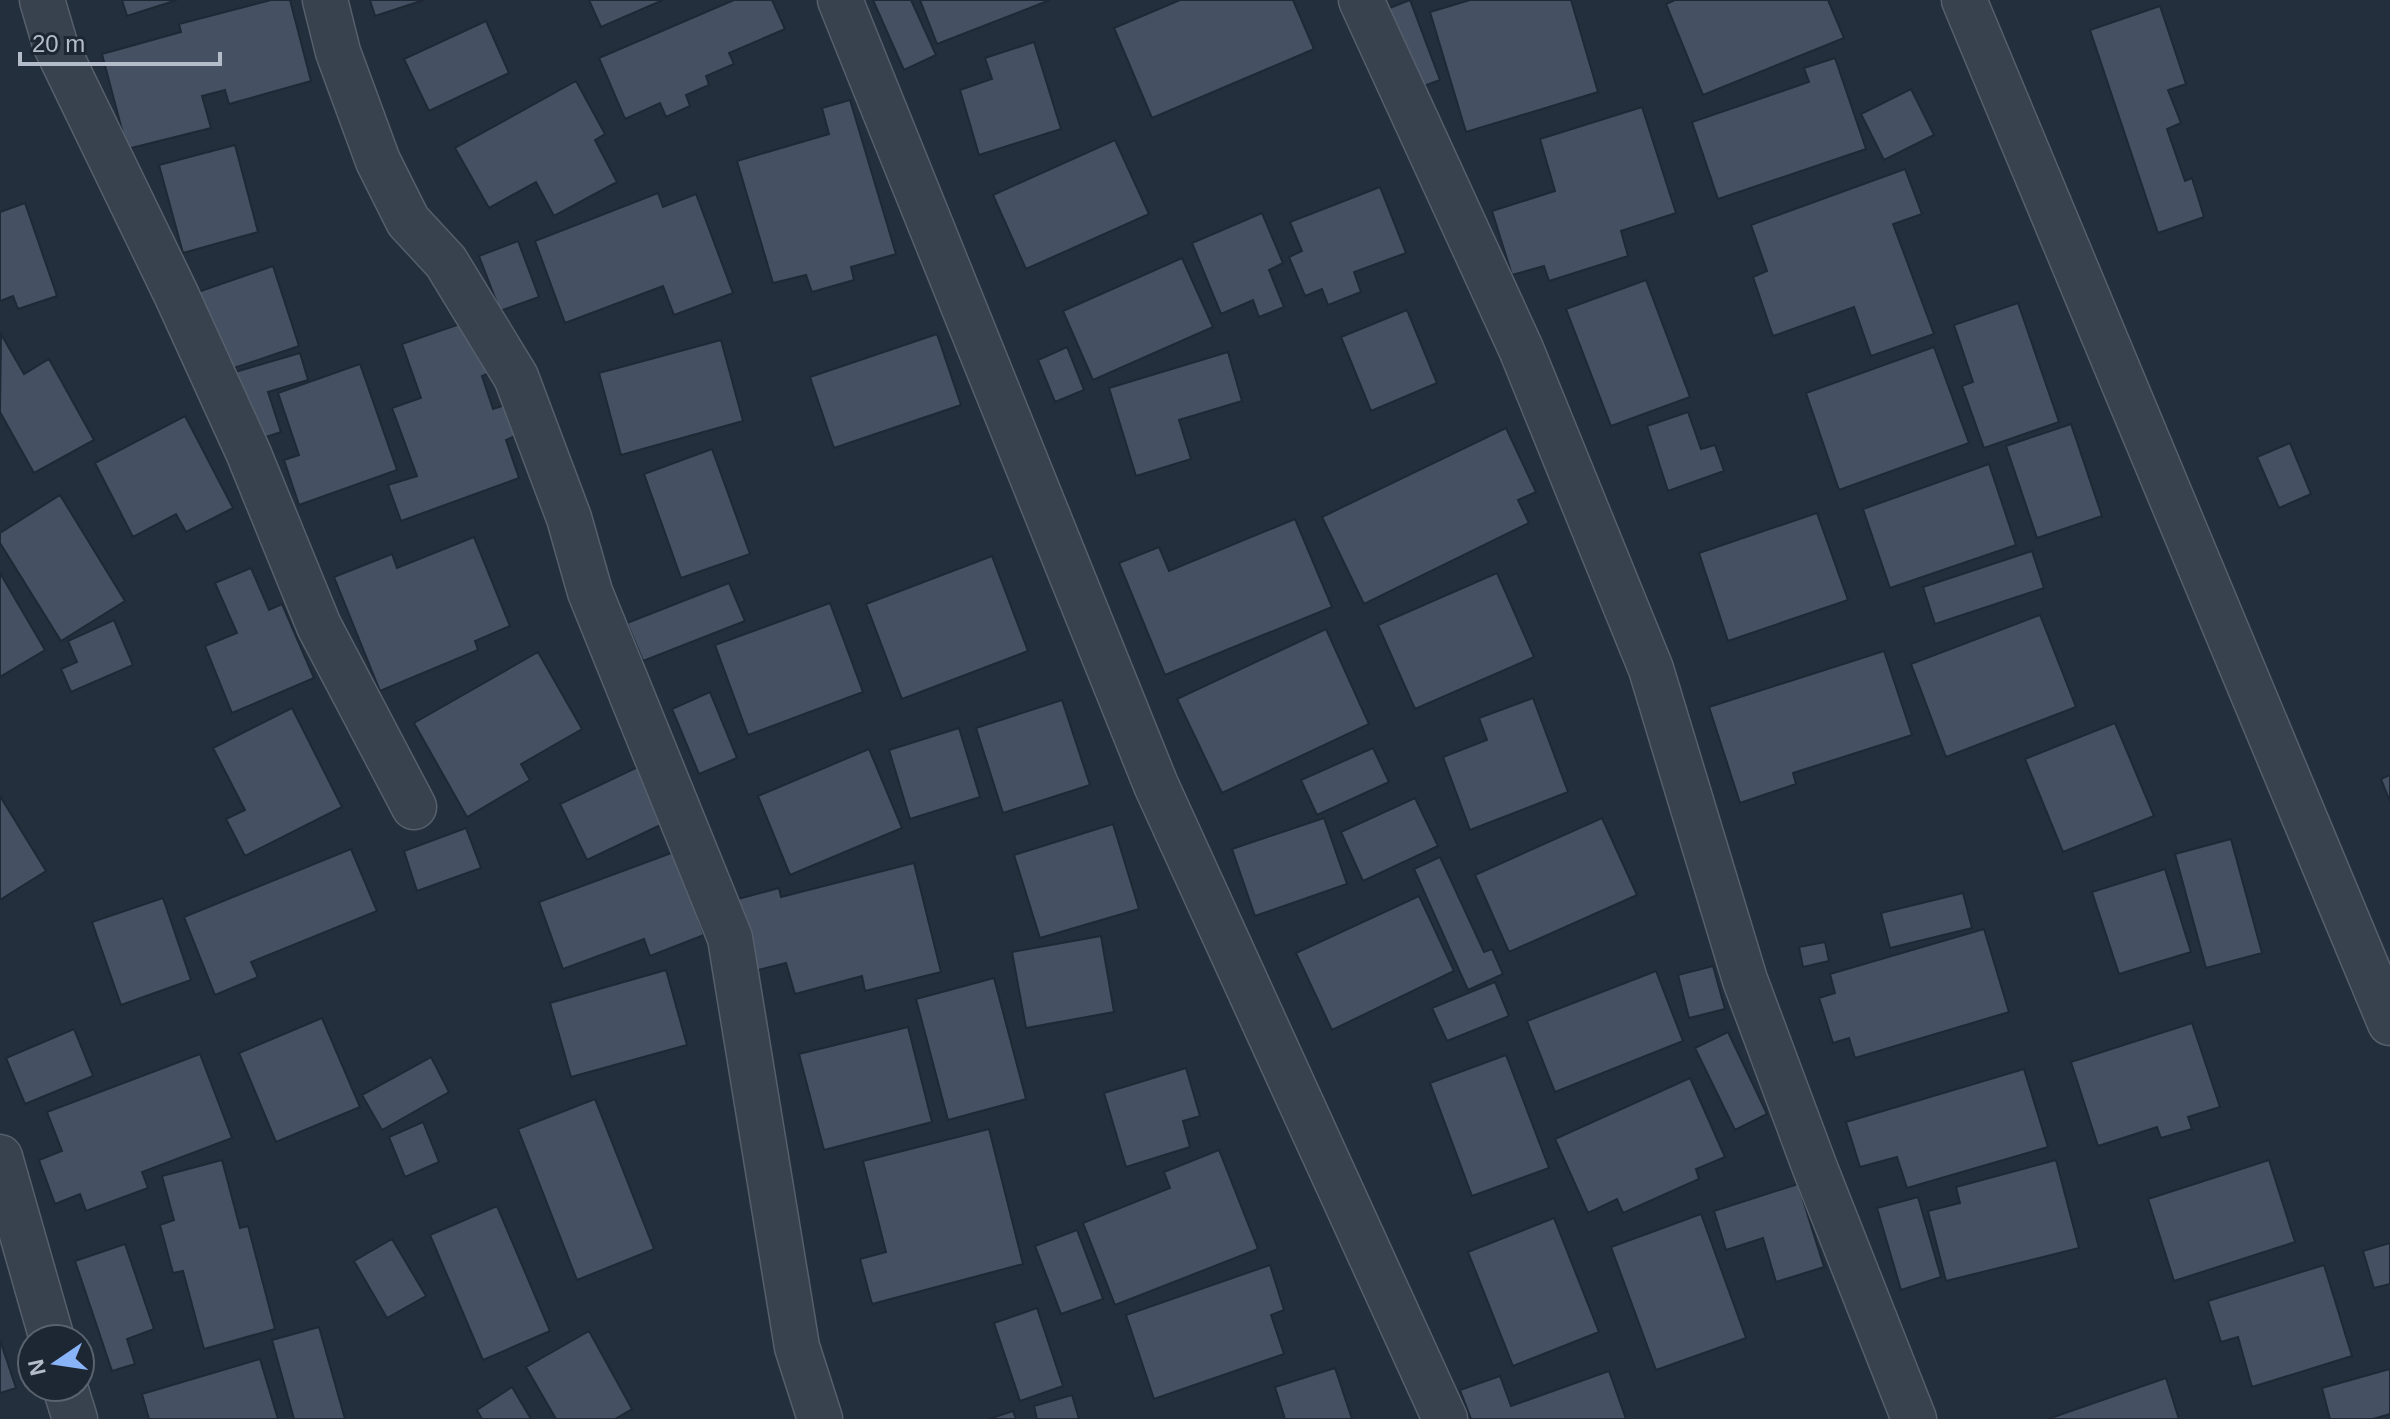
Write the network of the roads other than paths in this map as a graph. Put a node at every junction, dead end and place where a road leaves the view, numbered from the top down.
1 (42, 0) edge
2 (325, 0) edge
3 (840, 0) edge
4 (1361, 0) edge
5 (1964, 0) edge
6 (414, 807) dead end
7 (2390, 1023) edge
8 (0, 1157) edge
9 (47, 1323) edge
10 (820, 1419) edge
11 (1445, 1419) edge
12 (1914, 1419) edge

1 - 6 street
2 - 10 street
3 - 11 street
4 - 12 street
5 - 7 street
8 - 9 street

